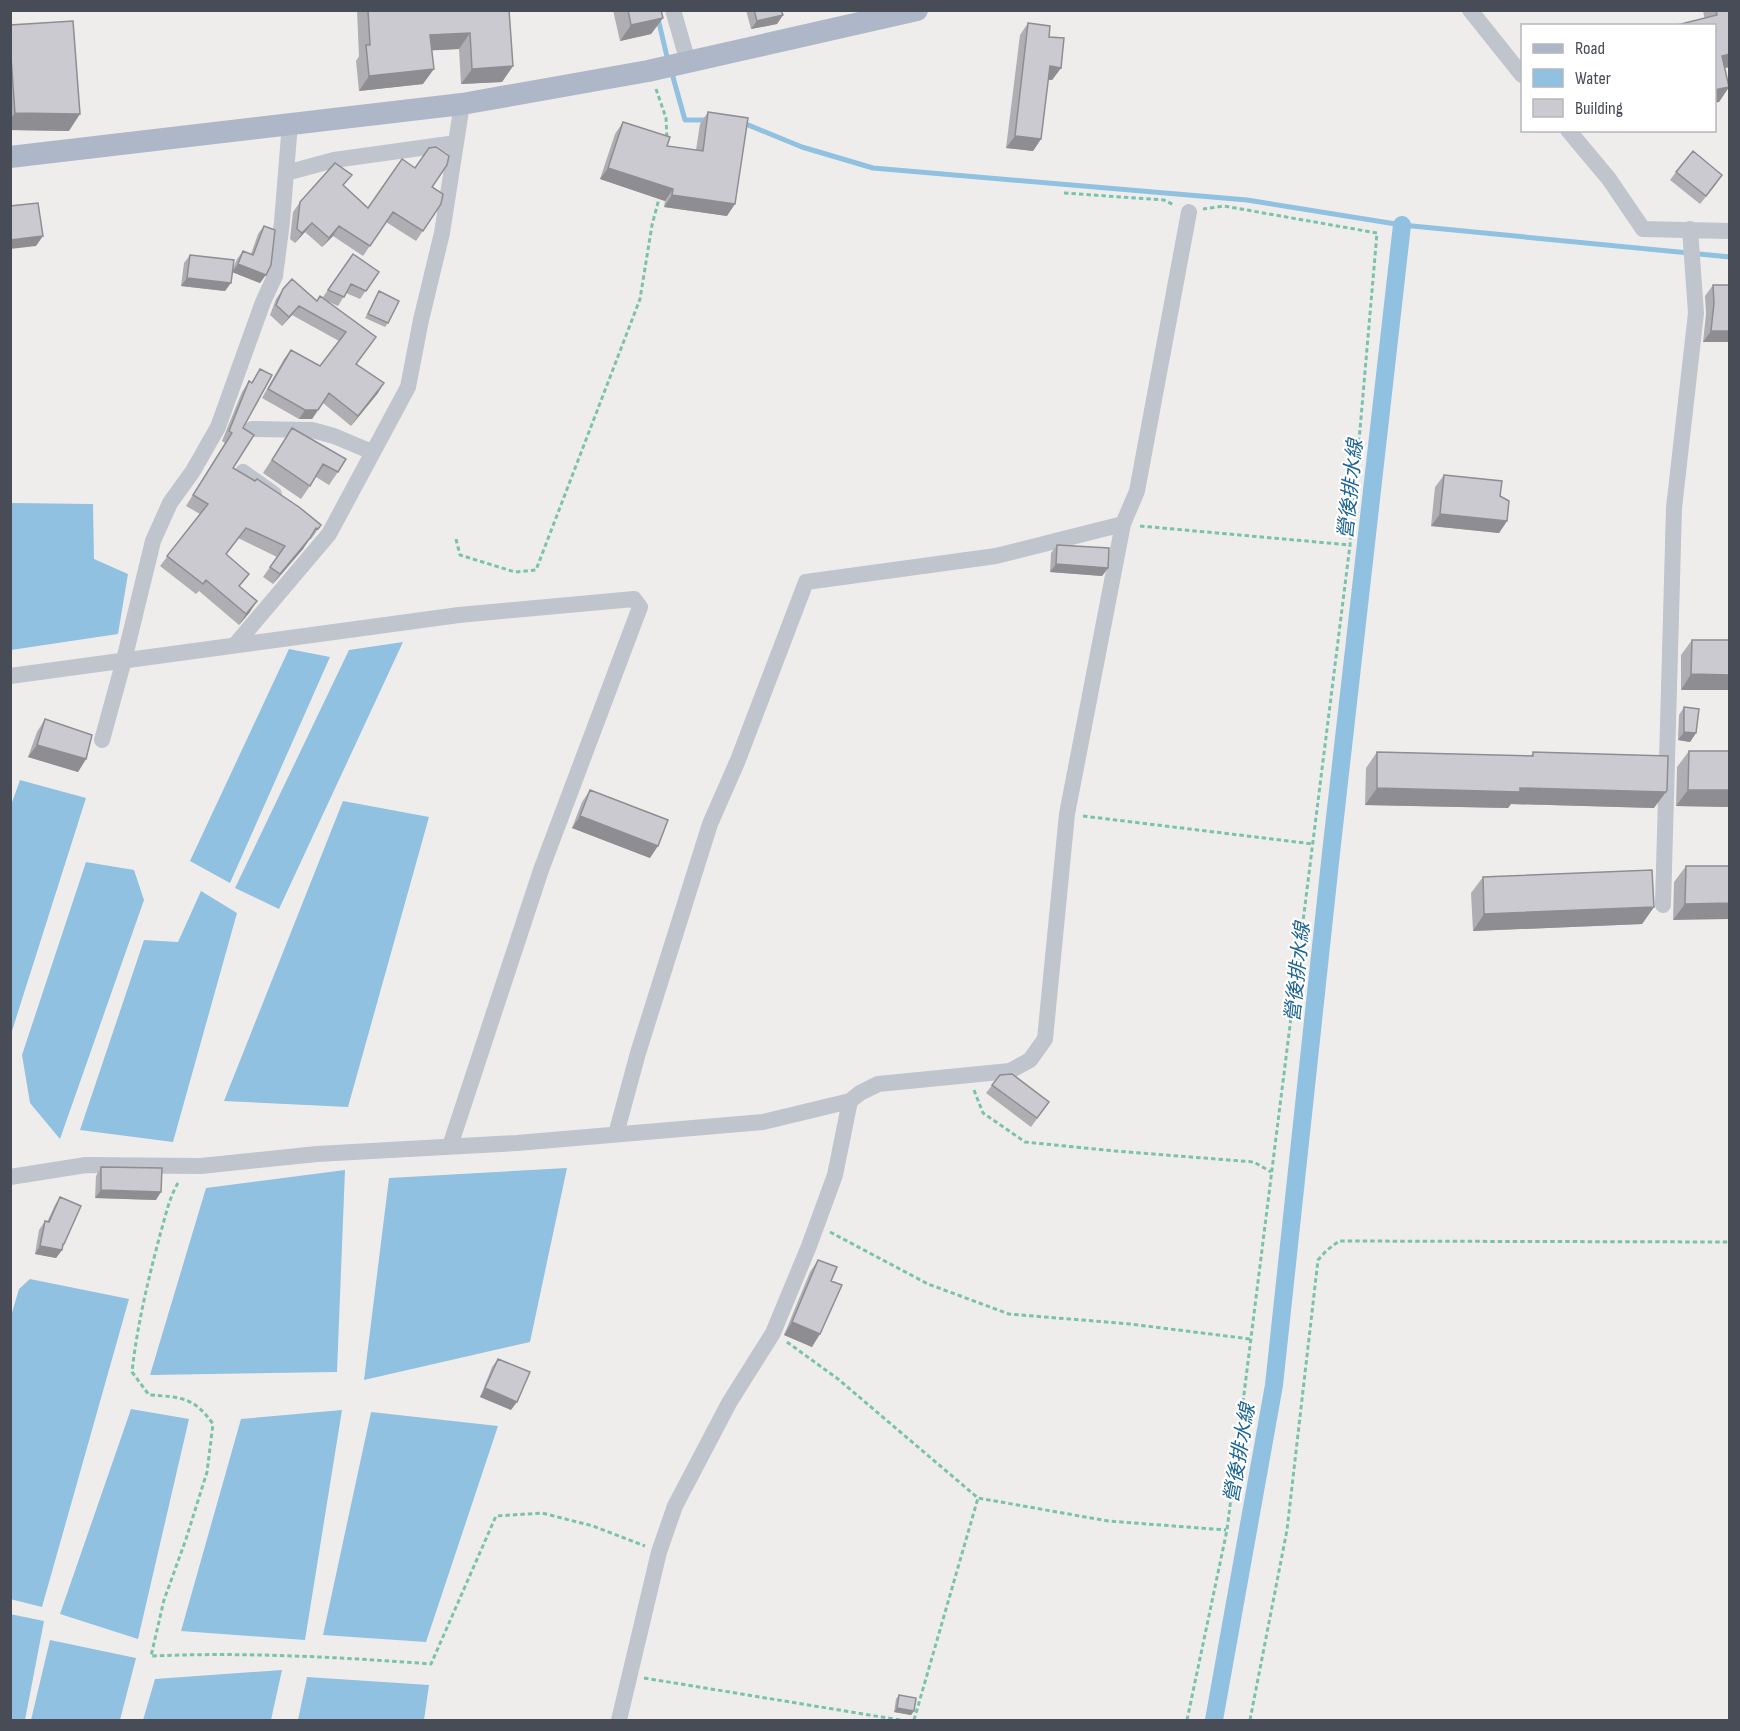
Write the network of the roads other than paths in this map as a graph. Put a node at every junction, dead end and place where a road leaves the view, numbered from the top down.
1 (673, 10) edge
2 (917, 10) edge
3 (1470, 10) edge
4 (688, 62) junction
5 (1521, 74) edge
6 (462, 104) junction
7 (290, 123) junction
8 (1570, 132) edge
9 (456, 143) junction
10 (10, 157) edge
11 (286, 173) junction
12 (1189, 212) road end
13 (1730, 231) edge
14 (1691, 237) junction
15 (252, 429) dead end
16 (372, 452) junction
17 (243, 472) edge
18 (290, 504) edge
19 (313, 521) edge
20 (1123, 525) junction
21 (329, 534) junction
22 (235, 645) junction
23 (124, 660) junction
24 (10, 676) edge
25 (102, 740) dead end
26 (1663, 905) dead end
27 (850, 1101) junction
28 (616, 1134) junction
29 (450, 1146) junction
30 (10, 1178) edge
31 (620, 1720) edge

1 - 4 lane
2 - 4 main road
3 - 5 lane
4 - 6 main road
6 - 7 main road
6 - 9 lane
7 - 10 main road
7 - 11 lane
8 - 14 lane
9 - 11 lane
9 - 16 lane
11 - 23 lane
12 - 20 lane
13 - 14 lane
14 - 26 lane
15 - 16 lane
16 - 21 lane
17 - 18 lane
19 - 21 lane
20 - 27 lane
20 - 28 lane
21 - 22 lane
22 - 23 lane
22 - 29 lane
23 - 24 lane
23 - 25 lane
27 - 28 lane
27 - 31 lane
28 - 29 lane
29 - 30 lane

